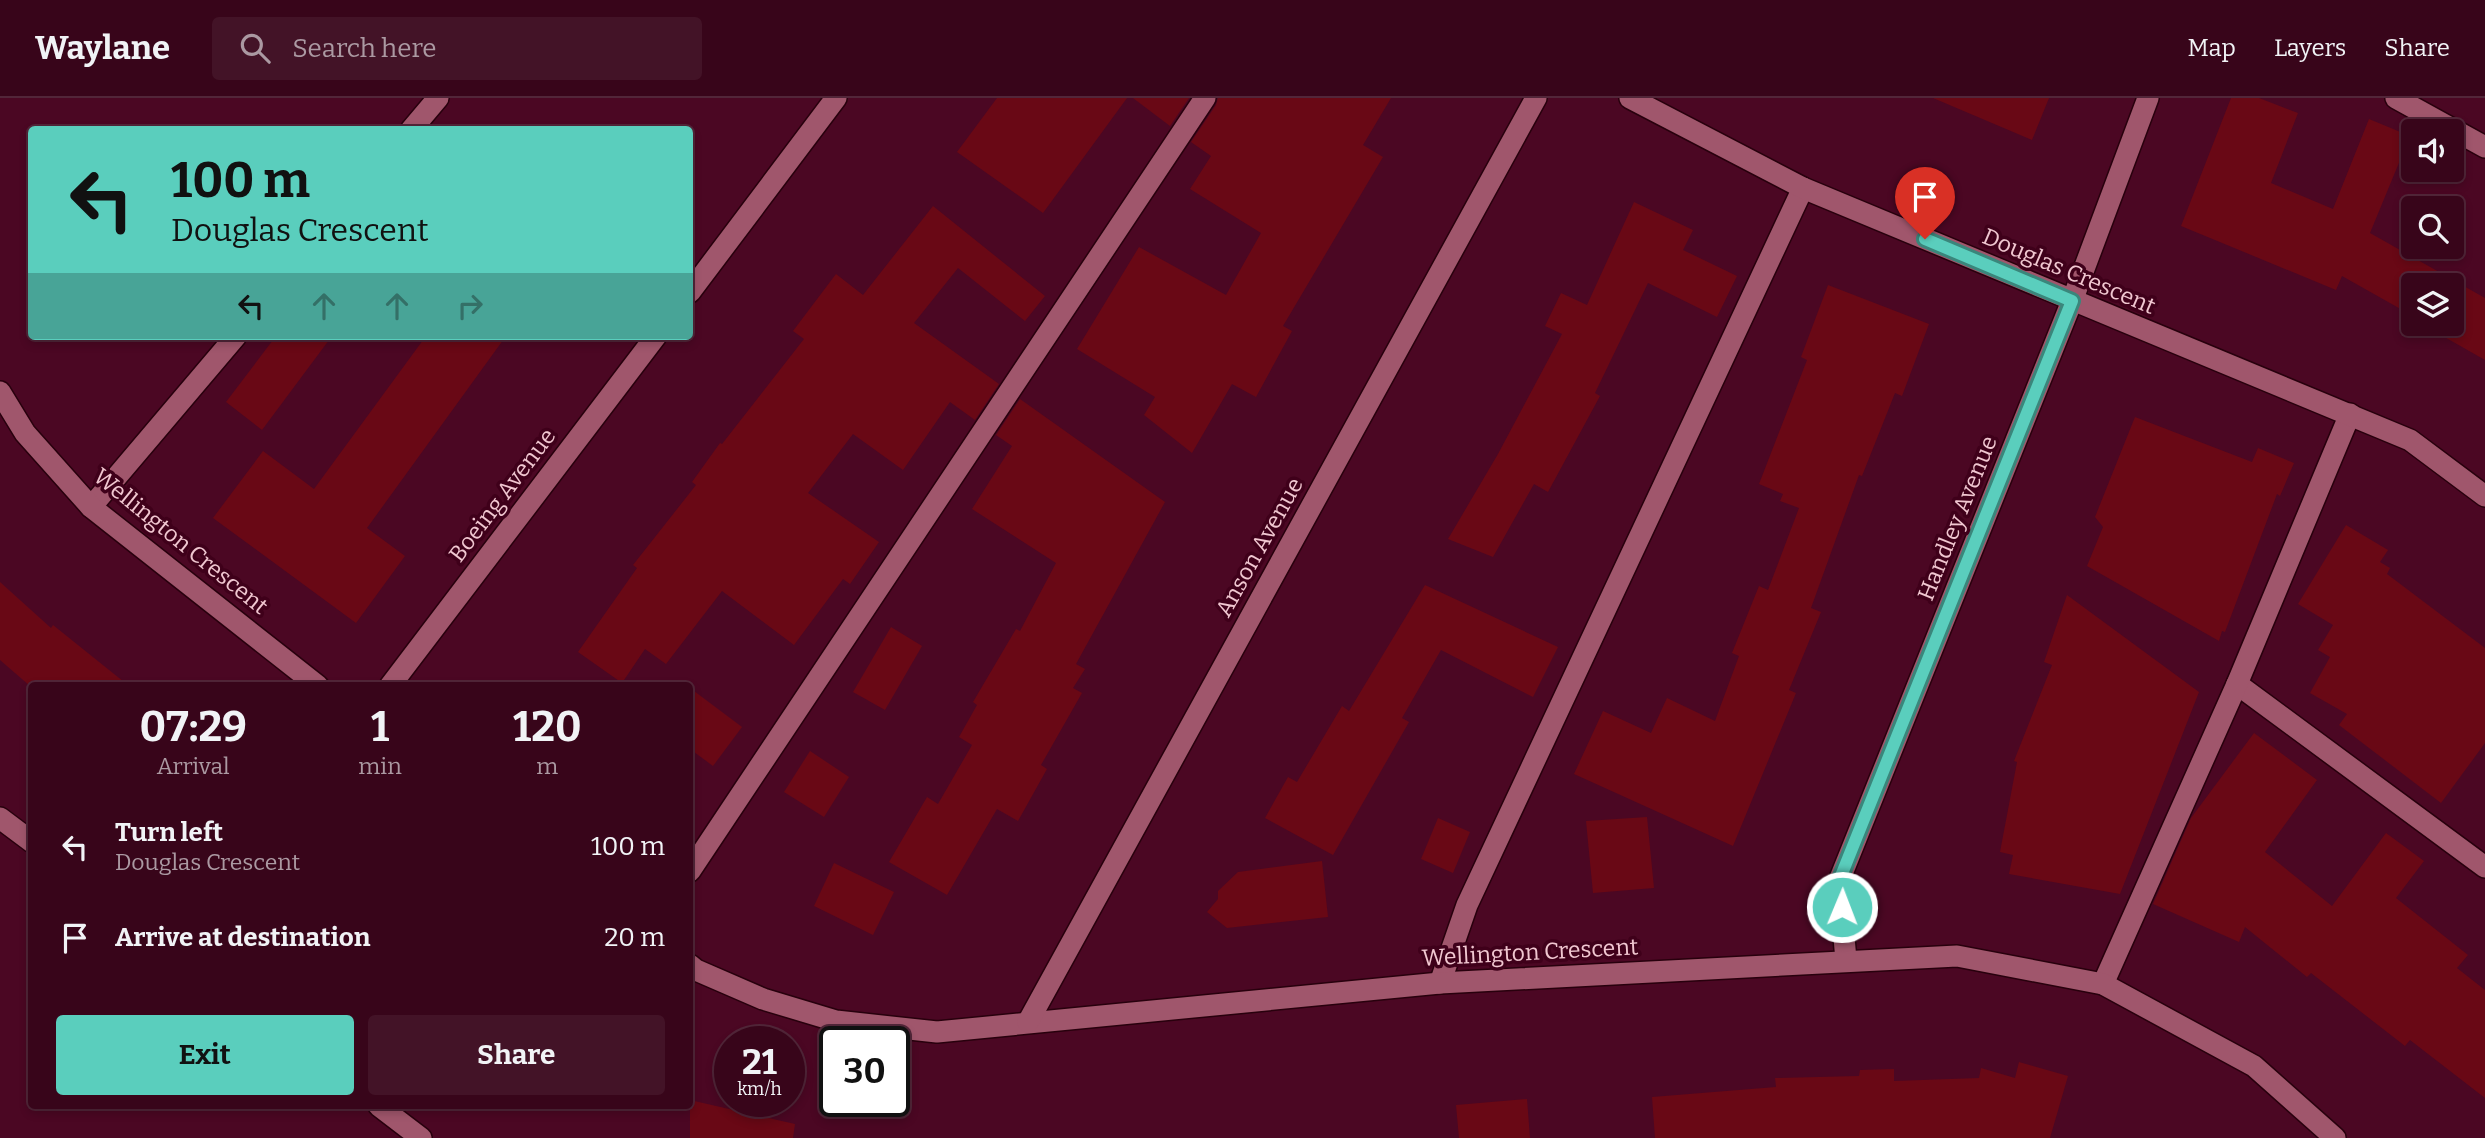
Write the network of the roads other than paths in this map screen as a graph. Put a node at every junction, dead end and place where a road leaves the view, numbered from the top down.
1 (438, 98) edge
2 (836, 98) edge
3 (1205, 98) edge
4 (1536, 98) edge
5 (1630, 98) edge
6 (2148, 98) edge
7 (2396, 98) edge
8 (414, 126) edge
9 (2485, 147) edge
10 (1803, 188) junction
11 (693, 288) edge
12 (2072, 301) junction
13 (233, 340) edge
14 (653, 340) edge
15 (0, 392) edge
16 (2350, 415) junction
17 (2485, 496) edge
18 (91, 507) junction
19 (312, 682) edge
20 (393, 682) edge
21 (2237, 684) junction
22 (0, 818) edge
23 (28, 839) edge
24 (693, 866) edge
25 (2485, 867) edge
26 (1846, 960) junction
27 (693, 968) edge
28 (1440, 983) junction
29 (2103, 984) junction
30 (1028, 1022) junction
31 (383, 1109) edge
32 (421, 1138) edge
33 (2335, 1138) edge

1 - 8 street
2 - 11 street
3 - 24 street
4 - 30 street, Anson Avenue
5 - 10 street, Douglas Crescent
6 - 12 street, Handley Avenue
7 - 9 street
10 - 12 street, Douglas Crescent
10 - 28 street
12 - 16 street, Douglas Crescent
12 - 26 street, Handley Avenue
13 - 18 street
14 - 20 street, Boeing Avenue
15 - 18 street, Wellington Crescent
16 - 17 street, Douglas Crescent
16 - 21 street
18 - 19 street, Wellington Crescent
21 - 25 street
21 - 29 street
22 - 23 street
26 - 28 street, Wellington Crescent
26 - 29 street, Wellington Crescent
27 - 30 street, Wellington Crescent
28 - 30 street, Wellington Crescent
29 - 33 street, Wellington Crescent
31 - 32 street

